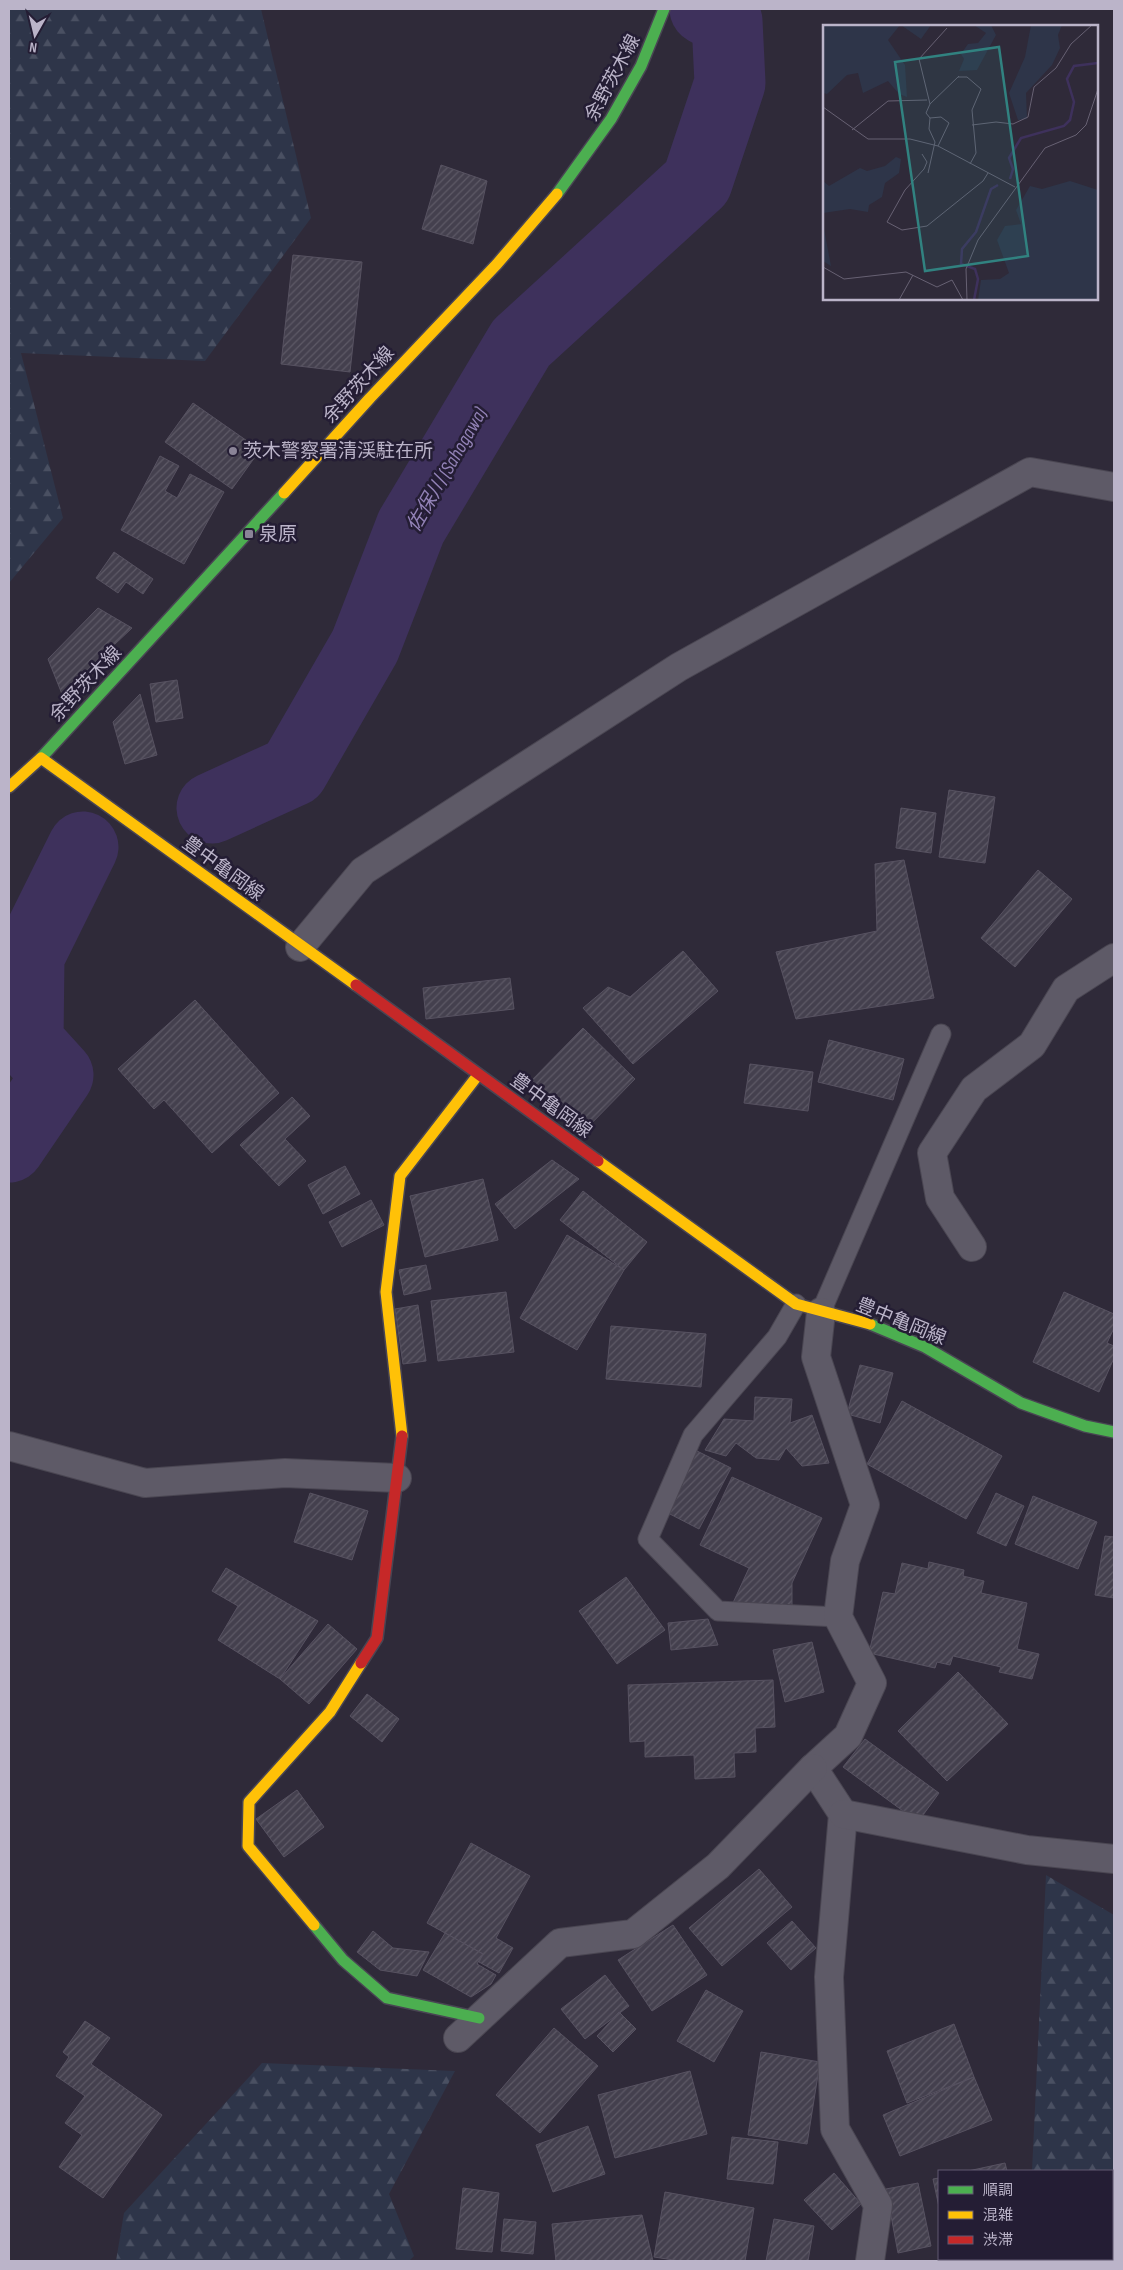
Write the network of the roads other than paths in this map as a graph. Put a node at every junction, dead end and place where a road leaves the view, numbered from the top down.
1 (664, 9) edge
2 (1114, 487) edge
3 (40, 758) junction
4 (9, 787) edge
5 (300, 947) junction
6 (1114, 958) edge
7 (941, 1034) dead end
8 (478, 1075) junction
9 (972, 1247) dead end
10 (808, 1308) junction
11 (1114, 1432) edge
12 (9, 1446) edge
13 (397, 1478) junction
14 (838, 1617) junction
15 (813, 1768) junction
16 (843, 1814) junction
17 (1114, 1859) edge
18 (480, 2018) junction
19 (458, 2038) dead end
20 (870, 2261) edge

1 - 3 main road, 余野茨木線
2 - 5 street
3 - 4 main road
3 - 5 main road, 豊中亀岡線
5 - 8 main road, 豊中亀岡線
6 - 9 street
7 - 10 lane
8 - 10 main road, 豊中亀岡線
8 - 13 main road
10 - 11 main road, 豊中亀岡線
10 - 14 street
10 - 14 lane
12 - 13 street
13 - 18 main road
14 - 15 street
15 - 16 street
15 - 18 street
16 - 17 street
16 - 20 street
18 - 19 street

